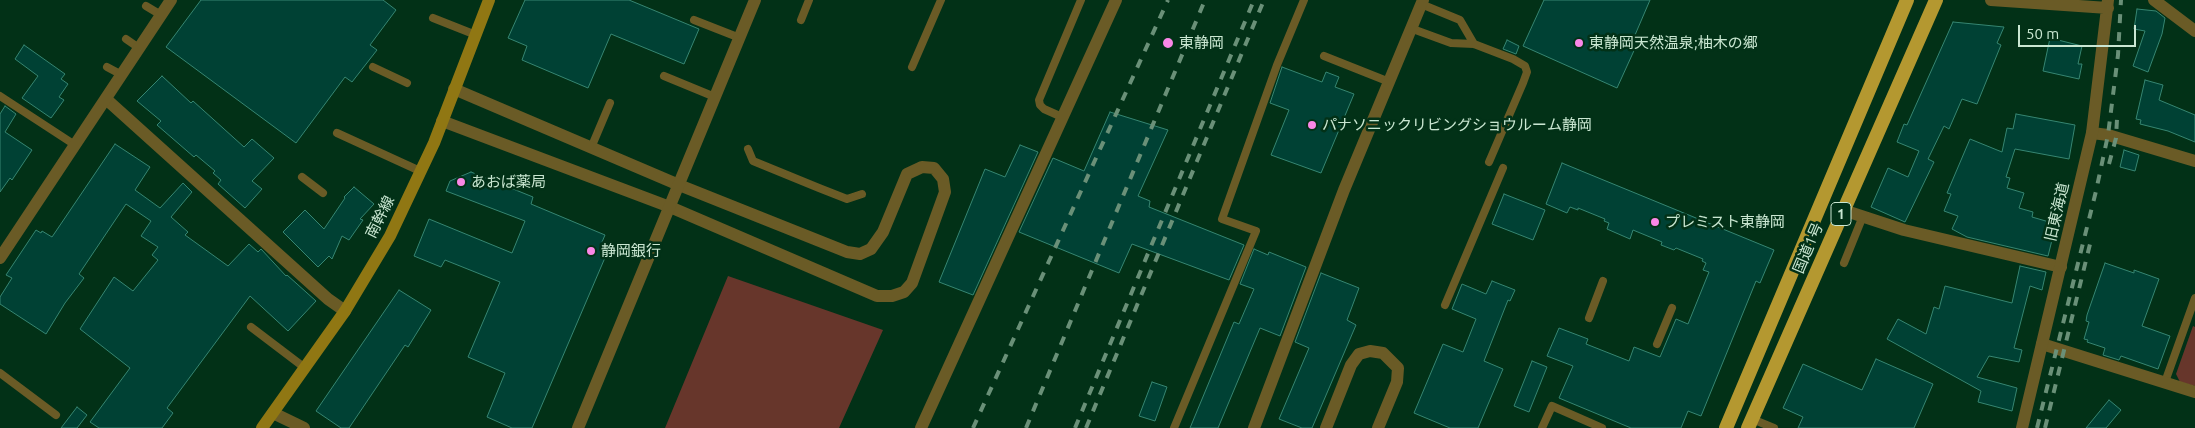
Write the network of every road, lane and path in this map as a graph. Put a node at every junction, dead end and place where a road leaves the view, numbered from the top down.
1 (171, 0) edge
2 (490, 0) edge
3 (755, 0) edge
4 (808, 0) edge
5 (941, 0) edge
6 (1082, 0) edge
7 (1116, 0) edge
8 (1304, 0) edge
9 (1907, 0) edge
10 (1936, 0) edge
11 (1991, 0) edge
12 (2154, 0) edge
13 (1422, 2) edge
14 (2108, 4) edge
15 (146, 6) dead end
16 (161, 15) junction
17 (433, 18) dead end
18 (694, 20) dead end
19 (801, 20) dead end
20 (1410, 28) junction
21 (2195, 31) edge
22 (476, 35) junction
23 (740, 38) junction
24 (126, 39) dead end
25 (1474, 44) junction
26 (139, 48) junction
27 (1324, 56) dead end
28 (107, 67) dead end
29 (373, 67) dead end
30 (912, 67) dead end
31 (122, 74) junction
32 (664, 76) dead end
33 (1388, 81) junction
34 (407, 83) dead end
35 (454, 89) junction
36 (0, 96) edge
37 (715, 97) junction
38 (106, 99) junction
39 (610, 103) dead end
40 (1062, 117) junction
41 (442, 121) junction
42 (337, 133) dead end
43 (2092, 133) junction
44 (75, 146) junction
45 (591, 148) junction
46 (748, 149) dead end
47 (2195, 161) edge
48 (1489, 162) dead end
49 (1503, 168) dead end
50 (420, 171) junction
51 (302, 177) dead end
52 (679, 185) junction
53 (323, 193) dead end
54 (862, 194) dead end
55 (670, 207) junction
56 (1843, 210) junction
57 (1862, 216) junction
58 (1, 254) edge
59 (1844, 263) dead end
60 (2061, 267) junction
61 (1603, 281) dead end
62 (2195, 298) edge
63 (1445, 305) dead end
64 (1672, 308) dead end
65 (345, 310) junction
66 (1589, 318) dead end
67 (251, 327) dead end
68 (1657, 344) dead end
69 (2042, 344) junction
70 (305, 368) junction
71 (0, 373) edge
72 (2165, 382) junction
73 (2195, 392) edge
74 (273, 413) junction
75 (56, 415) dead end
76 (1750, 424) edge
77 (262, 428) edge
78 (304, 428) edge
79 (578, 428) edge
80 (921, 428) edge
81 (1174, 428) edge
82 (1254, 428) edge
83 (1326, 428) edge
84 (1378, 428) edge
85 (1542, 428) edge
86 (1602, 428) edge
87 (1726, 428) edge
88 (1774, 428) edge
89 (2022, 428) edge

1 - 16 street
2 - 22 main road, 南幹線
3 - 23 street
4 - 19 lane
5 - 30 lane
6 - 40 lane
7 - 40 street
8 - 81 lane
9 - 87 highway, 国道1号 / 1
10 - 56 highway, 国道1号 / 1
11 - 14 street
12 - 21 street
13 - 20 street
13 - 25 lane
14 - 43 street, 旧東海道
15 - 16 lane
16 - 26 street
17 - 22 lane
18 - 23 lane
20 - 25 lane
20 - 33 street
22 - 35 main road, 南幹線
23 - 37 street
24 - 26 lane
25 - 48 lane
26 - 31 street
27 - 33 lane
28 - 31 lane
29 - 34 lane
31 - 38 street
32 - 37 lane
33 - 82 street
35 - 41 main road, 南幹線
35 - 45 street
36 - 44 lane
37 - 52 street
38 - 44 street
38 - 65 street
39 - 45 lane
40 - 80 street
41 - 50 main road, 南幹線
41 - 55 street
42 - 50 lane
43 - 47 street
43 - 60 street, 旧東海道
44 - 58 street
45 - 52 street
46 - 54 lane
49 - 63 lane
50 - 65 main road, 南幹線
51 - 53 lane
52 - 55 street
52 - 55 street
55 - 79 street
56 - 57 street
56 - 76 highway, 国道1号 / 1
57 - 59 lane
57 - 60 street
60 - 69 street, 旧東海道
61 - 66 lane
62 - 72 lane
64 - 68 lane
65 - 70 main road, 南幹線
67 - 70 lane
69 - 72 street
69 - 89 street, 旧東海道
70 - 74 main road, 南幹線
71 - 75 lane
72 - 73 street
74 - 77 main road, 南幹線
74 - 78 street
76 - 88 lane
83 - 84 street
85 - 86 lane

